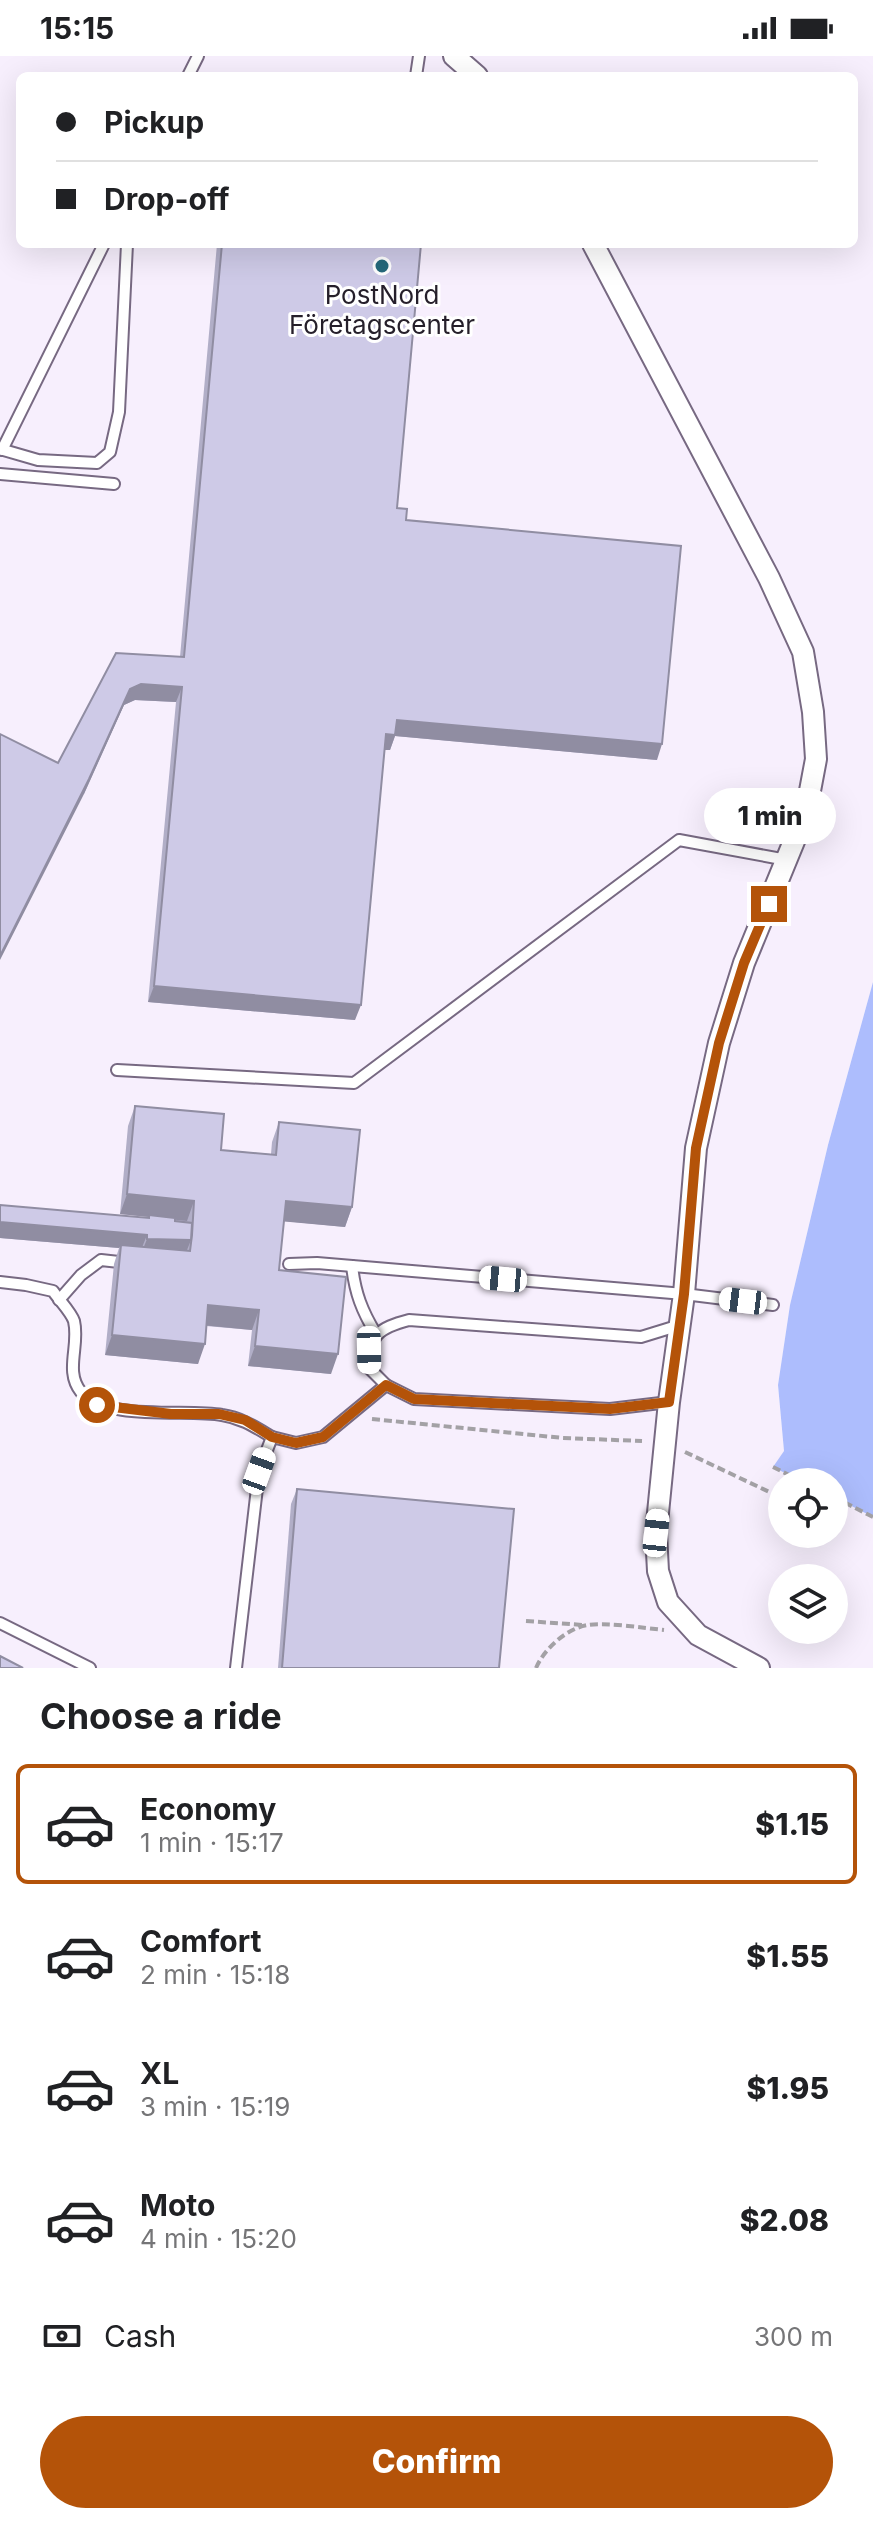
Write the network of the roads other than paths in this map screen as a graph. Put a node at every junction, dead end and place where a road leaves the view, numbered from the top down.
1 (454, 56) edge
2 (472, 72) edge
3 (102, 248) edge
4 (127, 248) edge
5 (595, 248) edge
6 (1, 450) edge
7 (0, 474) edge
8 (114, 484) dead end
9 (787, 860) junction
10 (117, 1070) dead end
11 (140, 1264) edge
12 (289, 1264) dead end
13 (352, 1266) junction
14 (0, 1282) edge
15 (684, 1294) junction
16 (59, 1300) junction
17 (773, 1305) dead end
18 (680, 1324) junction
19 (376, 1334) junction
20 (386, 1385) junction
21 (669, 1402) junction
22 (272, 1437) junction
23 (0, 1623) edge
24 (90, 1668) edge
25 (236, 1668) edge
26 (759, 1668) edge

1 - 2 street
3 - 6 lane
4 - 6 lane
5 - 9 street
7 - 8 lane
9 - 10 lane
9 - 15 street
11 - 16 lane
12 - 13 lane
13 - 15 lane
13 - 19 lane
14 - 16 lane
15 - 17 lane
15 - 18 street
16 - 22 lane
18 - 19 lane
18 - 21 street
19 - 20 lane
20 - 21 lane
20 - 22 lane
21 - 26 street
22 - 25 lane
23 - 24 lane

